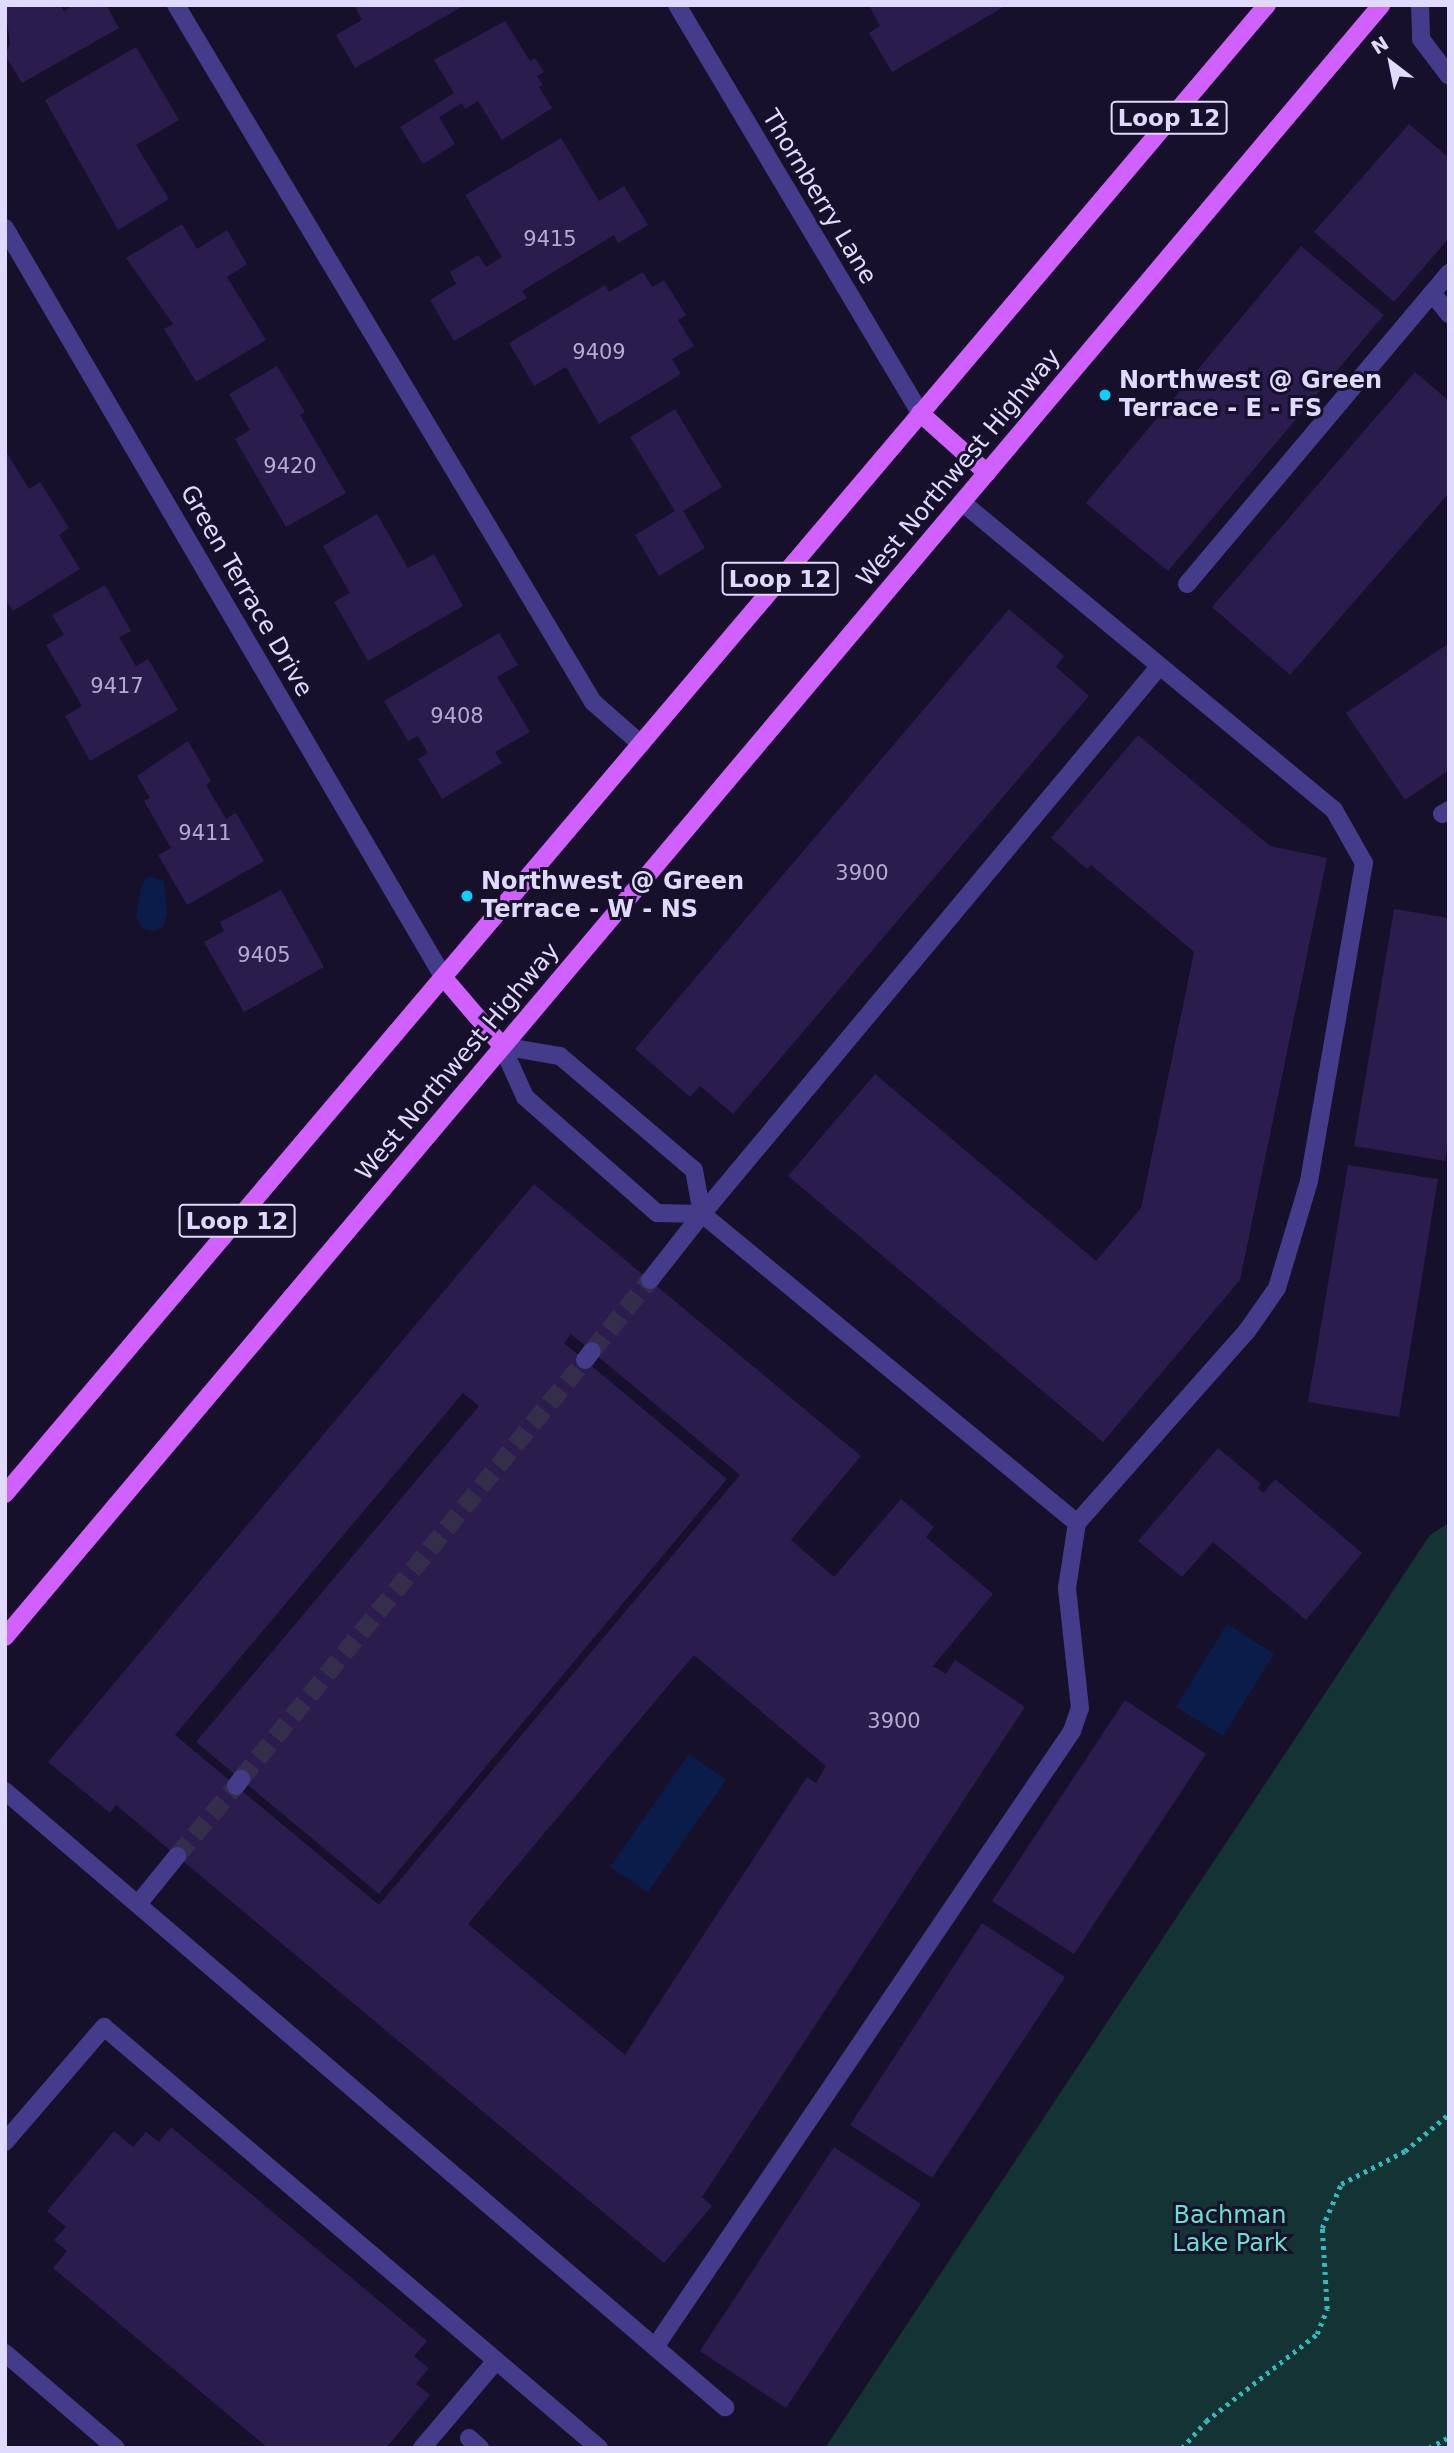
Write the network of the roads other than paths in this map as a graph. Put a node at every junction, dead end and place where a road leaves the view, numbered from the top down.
1 (176, 5) edge
2 (677, 5) edge
3 (1266, 5) edge
4 (1381, 5) edge
5 (1420, 5) edge
6 (1449, 76) edge
7 (5, 228) edge
8 (1449, 273) edge
9 (1432, 293) junction
10 (1449, 314) edge
11 (920, 413) junction
12 (987, 473) junction
13 (962, 502) junction
14 (1187, 584) dead end
15 (1157, 668) junction
16 (641, 744) junction
17 (444, 978) junction
18 (502, 1046) junction
19 (702, 1214) junction
20 (650, 1280) tunnel mouth
21 (5, 1494) edge
22 (1077, 1523) junction
23 (5, 1637) edge
24 (5, 1791) edge
25 (177, 1856) tunnel mouth
26 (138, 1904) junction
27 (5, 2142) edge
28 (655, 2347) junction
29 (5, 2353) edge
30 (495, 2362) junction
31 (725, 2407) dead end
32 (116, 2448) edge
33 (422, 2448) edge
34 (599, 2448) edge

1 - 16 street
2 - 11 street, Thornberry Lane
3 - 11 main road, Loop 12
4 - 12 main road, West Northwest Highway / Loop 12
5 - 6 street
7 - 17 street, Green Terrace Drive
8 - 9 street
9 - 10 street
9 - 14 street
11 - 12 main road
11 - 16 main road, Loop 12
12 - 13 main road, West Northwest Highway / Loop 12
13 - 15 street
13 - 18 main road, West Northwest Highway / Loop 12
15 - 19 street
15 - 22 street
16 - 17 main road, Loop 12
17 - 18 main road
17 - 21 main road, Loop 12
18 - 19 street
18 - 19 street
18 - 23 main road, West Northwest Highway / Loop 12
19 - 20 street
19 - 22 street
22 - 28 street
24 - 26 street
25 - 26 street
26 - 28 street
27 - 30 street
28 - 31 street
29 - 32 street
30 - 33 street
30 - 34 street

